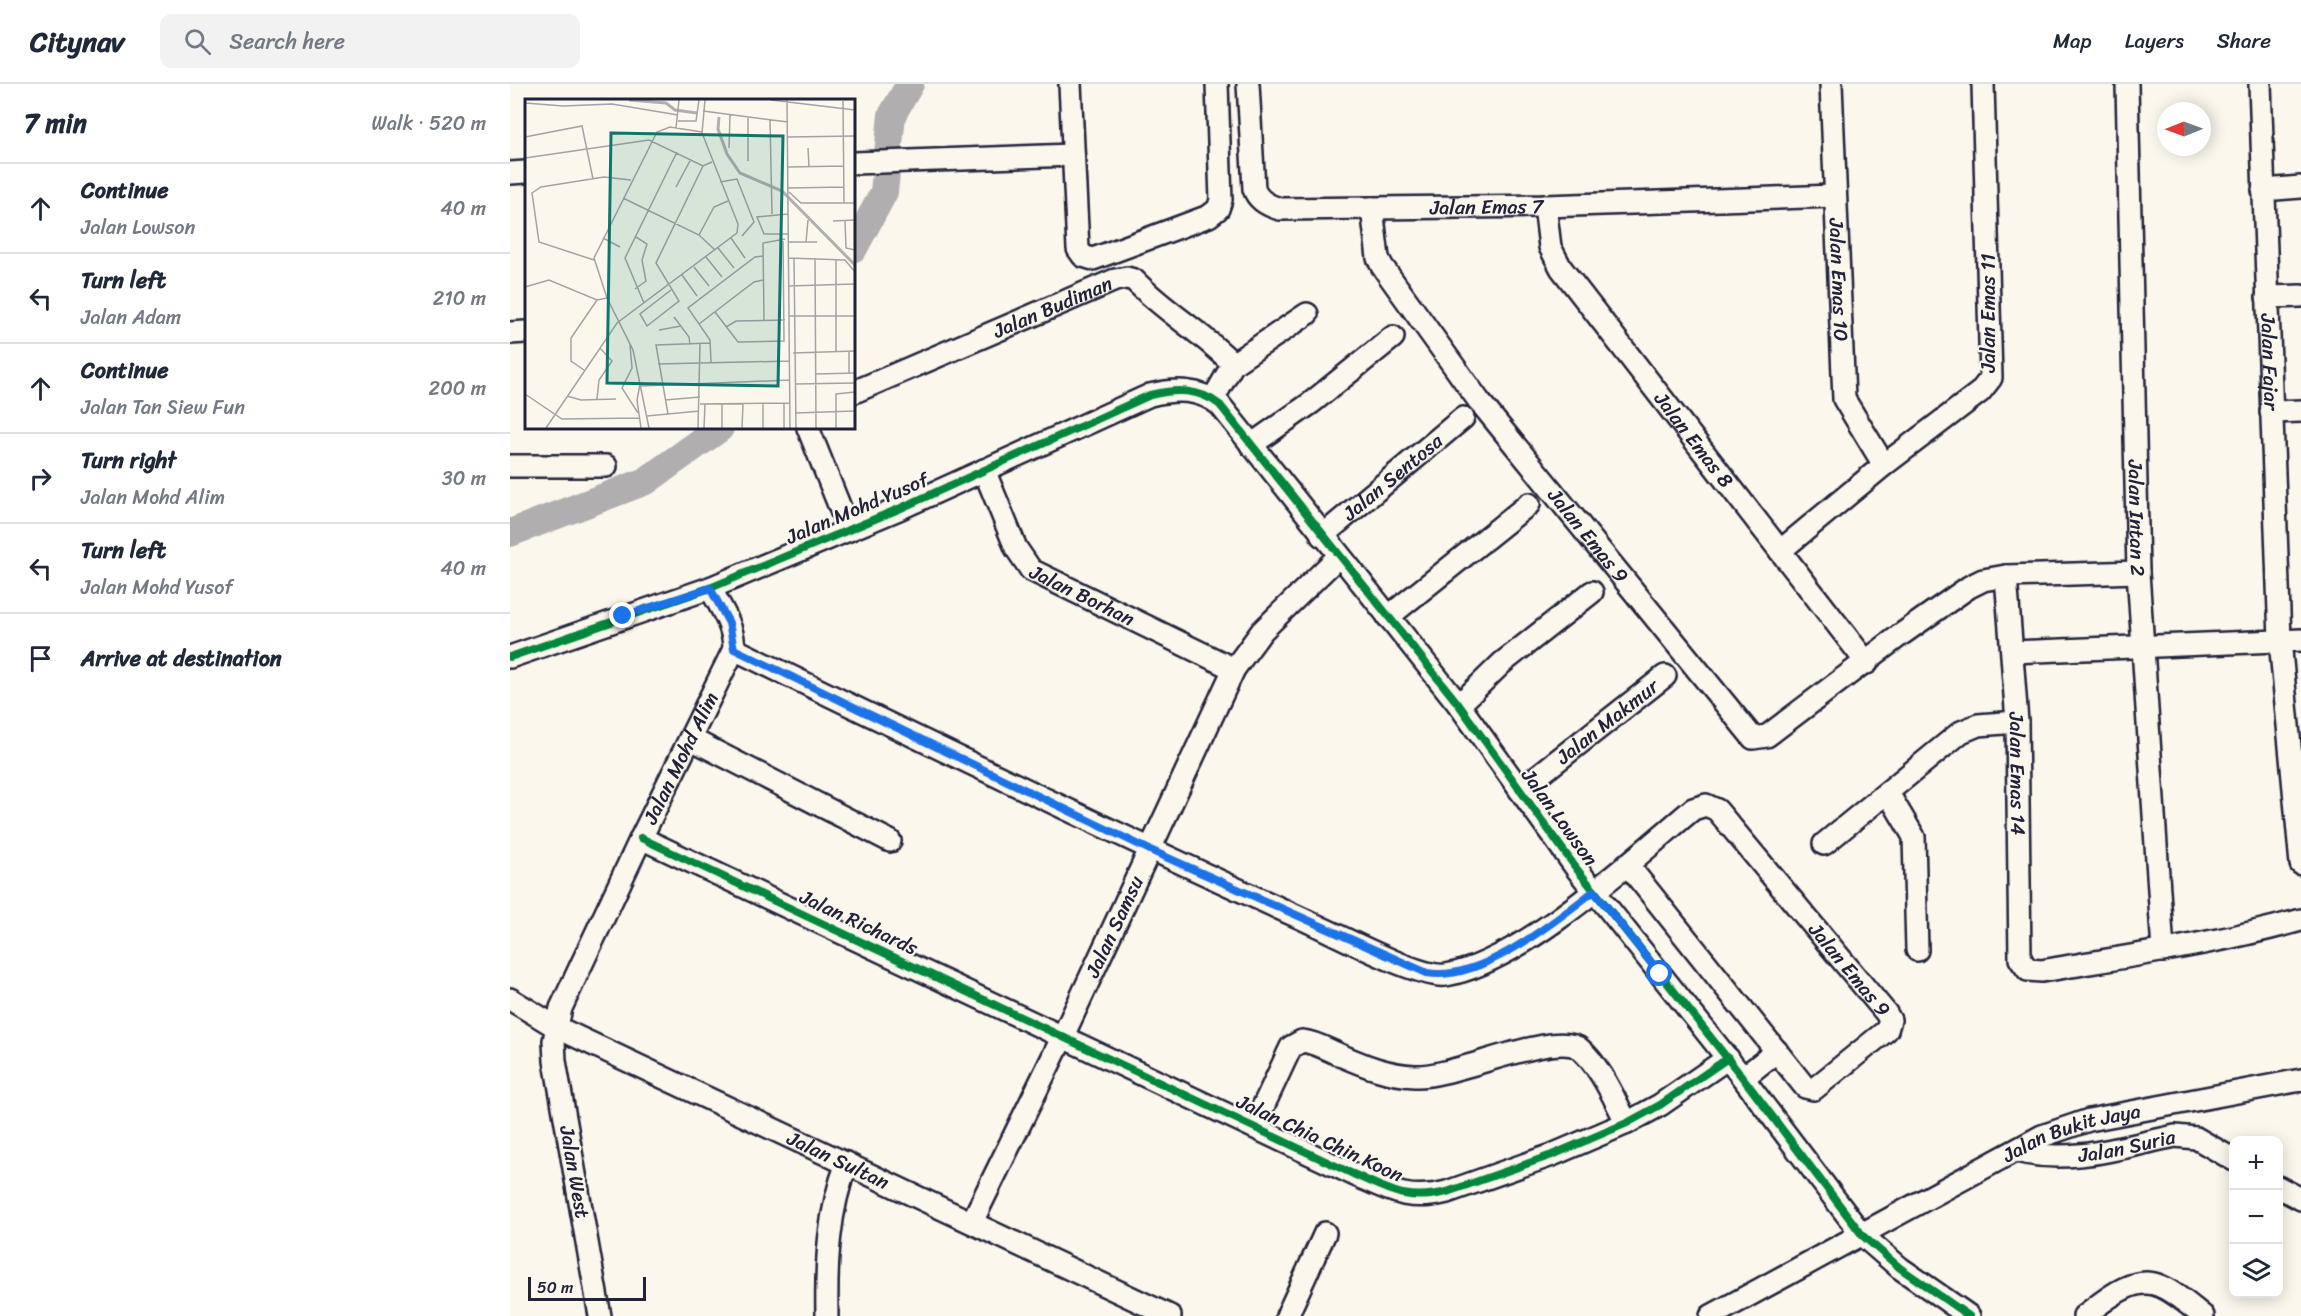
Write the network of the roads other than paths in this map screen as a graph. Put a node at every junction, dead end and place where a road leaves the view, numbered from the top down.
1 (1070, 84) edge
2 (1217, 84) edge
3 (1248, 84) edge
4 (1831, 84) edge
5 (1983, 84) edge
6 (2127, 84) edge
7 (2260, 84) edge
8 (1072, 155) junction
9 (863, 162) edge
10 (525, 172) edge
11 (510, 173) edge
12 (2301, 187) edge
13 (2263, 190) junction
14 (1834, 196) junction
15 (1545, 206) junction
16 (1372, 208) junction
17 (2301, 296) edge
18 (2267, 297) junction
19 (1307, 314) dead end
20 (525, 332) edge
21 (510, 333) edge
22 (1393, 337) dead end
23 (1233, 364) junction
24 (855, 392) edge
25 (1213, 399) junction
26 (2301, 411) edge
27 (2271, 412) junction
28 (1463, 418) dead end
29 (808, 429) edge
30 (1251, 445) junction
31 (1884, 465) junction
32 (510, 466) edge
33 (606, 466) dead end
34 (984, 470) junction
35 (1529, 504) dead end
36 (849, 530) junction
37 (1322, 536) junction
38 (1780, 551) junction
39 (1338, 557) junction
40 (2138, 572) junction
41 (2006, 576) junction
42 (710, 588) junction
43 (1592, 592) dead end
44 (1388, 617) junction
45 (2291, 640) edge
46 (2142, 647) junction
47 (734, 649) junction
48 (2013, 652) junction
49 (510, 657) edge
50 (1867, 663) junction
51 (1234, 669) junction
52 (1665, 676) dead end
53 (1459, 705) junction
54 (2017, 722) junction
55 (691, 739) junction
56 (1520, 790) junction
57 (1888, 793) junction
58 (641, 838) junction
59 (891, 841) dead end
60 (1824, 844) dead end
61 (1150, 850) junction
62 (1627, 864) junction
63 (2301, 864) edge
64 (1594, 891) junction
65 (2301, 920) edge
66 (1917, 950) dead end
67 (2163, 951) junction
68 (510, 999) edge
69 (556, 1027) junction
70 (1063, 1036) junction
71 (1777, 1051) junction
72 (1728, 1058) junction
73 (1743, 1078) junction
74 (2301, 1080) edge
75 (1627, 1122) junction
76 (1254, 1126) junction
77 (2016, 1151) junction
78 (2229, 1157) edge
79 (847, 1164) junction
80 (2283, 1190) edge
81 (2301, 1199) edge
82 (972, 1222) junction
83 (1325, 1233) dead end
84 (1863, 1236) junction
85 (600, 1316) edge
86 (827, 1316) edge
87 (1170, 1316) edge
88 (1287, 1316) edge
89 (1711, 1316) edge
90 (1970, 1316) edge
91 (2084, 1316) edge
92 (2203, 1316) edge

1 - 8 street
2 - 8 street
3 - 16 street, Jalan Emas 7
4 - 14 street, Jalan Emas 10
5 - 31 street, Jalan Emas 11
6 - 40 street, Jalan Intan 2
7 - 13 street, Jalan Fajar
8 - 9 street
10 - 11 street
12 - 13 street
13 - 18 street, Jalan Fajar
14 - 15 street, Jalan Emas 7
14 - 31 street, Jalan Emas 10
15 - 16 street, Jalan Emas 7
15 - 38 street, Jalan Emas 8
16 - 50 street, Jalan Emas 9
17 - 18 street
18 - 27 street, Jalan Fajar
19 - 23 street
20 - 21 street
22 - 30 street
23 - 24 street, Jalan Budiman
23 - 25 street
25 - 30 street, Jalan Lowson
25 - 34 street, Jalan Mohd Yusof
26 - 27 street
27 - 45 street, Jalan Fajar
28 - 37 street, Jalan Sentosa
29 - 36 street
30 - 37 street, Jalan Lowson
31 - 38 street, Jalan Emas 11
32 - 33 street
34 - 36 street, Jalan Mohd Yusof
34 - 51 street, Jalan Borhan
35 - 44 street
36 - 42 street, Jalan Mohd Yusof
37 - 39 street, Jalan Lowson
38 - 50 street, Jalan Emas 8
39 - 44 street, Jalan Lowson
39 - 51 street, Jalan Samsu
40 - 41 street
40 - 46 street, Jalan Intan 2
41 - 48 street, Jalan Emas 14
41 - 50 street
42 - 47 street
42 - 49 street, Jalan Mohd Yusof
43 - 53 street
44 - 53 street, Jalan Lowson
45 - 46 street
45 - 63 street, Jalan Fajar
46 - 48 street
46 - 67 street, Jalan Intan 2
47 - 55 street, Jalan Mohd Alim
47 - 61 street, Jalan Emas 9
48 - 54 street, Jalan Emas 14
51 - 61 street, Jalan Samsu
52 - 56 street, Jalan Makmur
53 - 56 street, Jalan Lowson
54 - 57 street
54 - 67 street, Jalan Emas 14
55 - 58 street, Jalan Mohd Alim
55 - 59 street
56 - 64 street, Jalan Lowson
57 - 60 street
57 - 66 street
58 - 69 street, Jalan Mohd Alim
58 - 70 street, Jalan Richards
61 - 64 street, Jalan Emas 9
61 - 70 street, Jalan Samsu
62 - 64 street, Jalan Emas 9
62 - 71 street, Jalan Emas 9
62 - 71 street, Jalan Emas 9
64 - 72 street, Jalan Lowson
65 - 67 street
68 - 69 street, Jalan Sultan
69 - 79 street, Jalan Sultan
69 - 85 street, Jalan West
70 - 76 street, Jalan Chia Chin Koon
70 - 82 street, Jalan Samsu
71 - 73 street
72 - 73 street, Jalan Lowson
72 - 75 street, Jalan Chia Chin Koon
73 - 84 street, Jalan Lowson
74 - 77 street, Jalan Bukit Jaya
75 - 76 street, Jalan Chia Chin Koon
75 - 76 street
77 - 78 street, Jalan Suria
77 - 84 street, Jalan Bukit Jaya
79 - 82 street, Jalan Sultan
79 - 86 street
80 - 81 street
82 - 87 street, Jalan Sultan
83 - 88 street
84 - 89 street
84 - 90 street, Jalan Lowson
91 - 92 street

